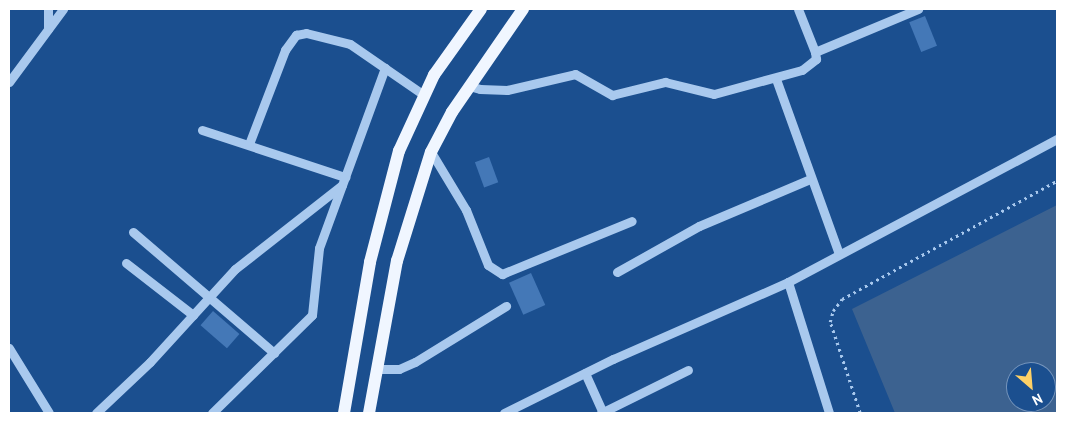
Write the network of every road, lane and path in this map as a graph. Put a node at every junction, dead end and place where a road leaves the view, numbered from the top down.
1 (48, 9) edge
2 (63, 9) edge
3 (481, 9) edge
4 (523, 9) edge
5 (798, 9) edge
6 (918, 9) edge
7 (48, 29) junction
8 (815, 52) junction
9 (385, 68) junction
10 (476, 77) junction
11 (776, 78) junction
12 (9, 82) edge
13 (424, 95) junction
14 (202, 130) dead end
15 (1057, 139) edge
16 (249, 144) junction
17 (431, 152) junction
18 (810, 179) junction
19 (344, 181) junction
20 (1057, 181) edge
21 (632, 221) dead end
22 (133, 232) dead end
23 (839, 254) junction
24 (126, 263) dead end
25 (617, 272) dead end
26 (788, 282) junction
27 (210, 298) junction
28 (506, 306) dead end
29 (193, 315) junction
30 (9, 348) edge
31 (274, 353) junction
32 (376, 369) junction
33 (688, 370) dead end
34 (585, 373) junction
35 (49, 413) edge
36 (96, 413) edge
37 (212, 413) edge
38 (344, 413) edge
39 (369, 413) edge
40 (504, 413) edge
41 (602, 413) edge
42 (828, 413) edge
43 (860, 413) edge

1 - 7 street
2 - 7 street
3 - 13 main road
4 - 10 main road
5 - 8 street
6 - 8 street
7 - 12 street
8 - 11 street
9 - 13 street
9 - 16 street
9 - 19 street
10 - 11 street
10 - 17 main road
11 - 18 street
13 - 38 main road
14 - 16 street
15 - 23 street
16 - 19 street
17 - 21 street
17 - 32 main road
18 - 23 street
18 - 25 street
19 - 27 street
19 - 31 street
20 - 43 path
22 - 27 street
23 - 26 street
24 - 29 street
26 - 34 street
26 - 42 street
27 - 29 street
27 - 31 street
28 - 32 street
29 - 36 street
30 - 35 street
31 - 37 street
32 - 39 main road
33 - 41 street
34 - 40 street
34 - 41 street

